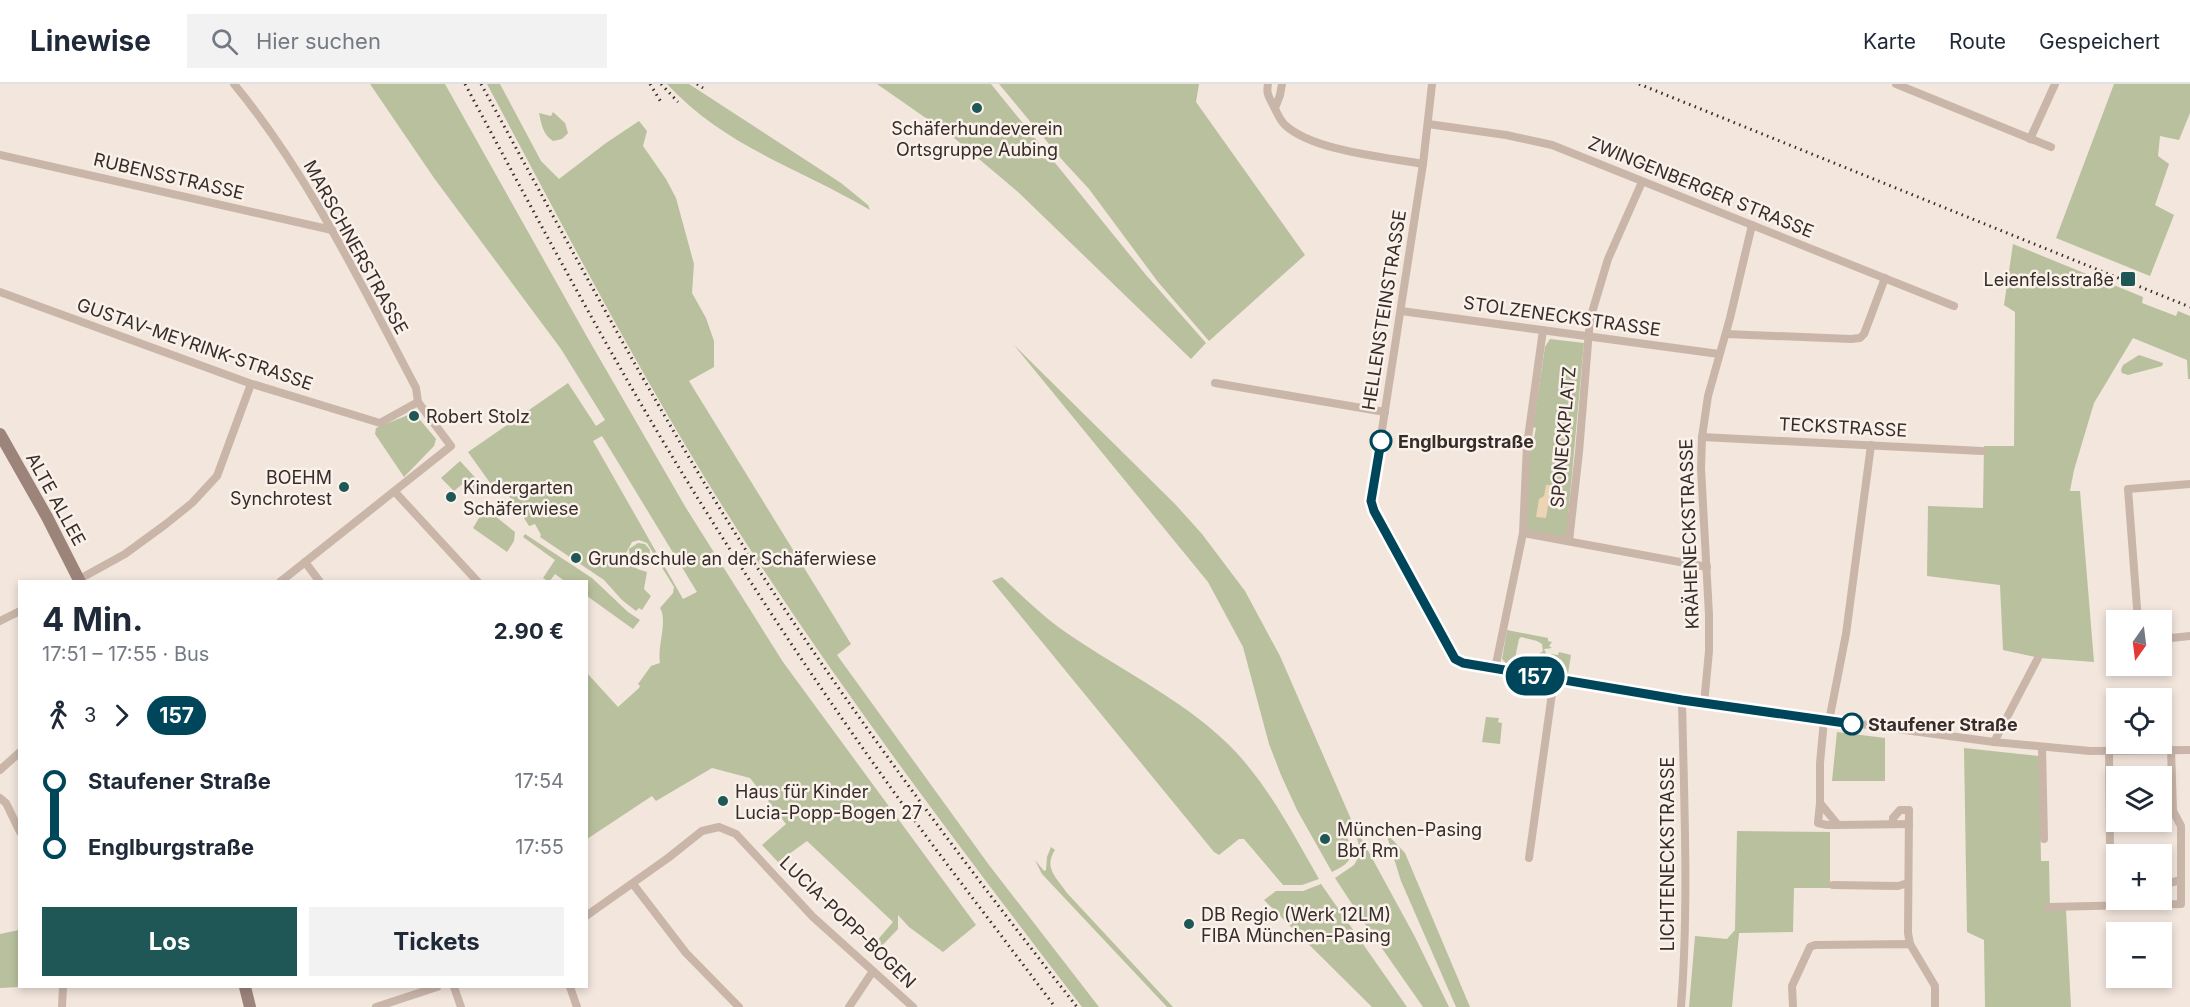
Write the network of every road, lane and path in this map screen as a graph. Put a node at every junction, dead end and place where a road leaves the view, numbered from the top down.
1 (234, 84) edge
2 (1268, 84) edge
3 (1282, 84) edge
4 (1432, 84) edge
5 (1896, 84) edge
6 (2055, 84) edge
7 (1275, 108) junction
8 (1428, 124) junction
9 (2030, 139) junction
10 (2051, 147) dead end
11 (0, 155) edge
12 (1423, 164) junction
13 (1642, 182) junction
14 (1752, 225) junction
15 (332, 230) junction
16 (1885, 278) junction
17 (0, 292) edge
18 (1954, 306) dead end
19 (1401, 311) junction
20 (1543, 330) junction
21 (1726, 334) junction
22 (1589, 336) junction
23 (1719, 354) junction
24 (1215, 383) dead end
25 (251, 384) junction
26 (418, 402) junction
27 (1385, 412) junction
28 (0, 434) edge
29 (1702, 437) junction
30 (1872, 445) junction
31 (1982, 450) dead end
32 (2190, 484) edge
33 (394, 492) junction
34 (1523, 533) junction
35 (1569, 541) junction
36 (305, 562) junction
37 (1707, 567) junction
38 (78, 580) edge
39 (80, 580) edge
40 (282, 580) edge
41 (318, 580) edge
42 (476, 580) edge
43 (2137, 610) edge
44 (18, 612) edge
45 (0, 621) edge
46 (2190, 636) edge
47 (2172, 638) edge
48 (2038, 658) dead end
49 (1494, 669) junction
50 (1554, 680) junction
51 (1682, 700) junction
52 (1704, 704) junction
53 (1827, 721) junction
54 (1994, 742) junction
55 (2042, 747) junction
56 (2172, 750) edge
57 (2190, 750) edge
58 (2106, 751) edge
59 (18, 754) edge
60 (2109, 754) edge
61 (2171, 754) edge
62 (0, 770) edge
63 (0, 798) edge
64 (1820, 803) junction
65 (1893, 824) junction
66 (1909, 824) junction
67 (1838, 825) junction
68 (18, 828) edge
69 (2044, 839) dead end
70 (2110, 844) edge
71 (1529, 858) dead end
72 (2181, 880) junction
73 (2172, 882) edge
74 (1908, 883) junction
75 (633, 884) junction
76 (1833, 885) dead end
77 (2172, 904) edge
78 (2106, 906) edge
79 (2048, 907) dead end
80 (588, 915) edge
81 (1910, 944) junction
82 (873, 971) junction
83 (63, 988) edge
84 (245, 988) edge
85 (434, 988) edge
86 (454, 988) edge
87 (570, 988) edge
88 (62, 1007) edge
89 (250, 1007) edge
90 (376, 1007) edge
91 (461, 1007) edge
92 (577, 1007) edge
93 (739, 1007) edge
94 (849, 1007) edge
95 (913, 1007) edge
96 (1681, 1007) edge
97 (1793, 1007) edge
98 (1935, 1007) edge

1 - 15 street, MARSCHNERSTRASSE
2 - 7 street
3 - 7 street
4 - 8 street, HELLENSTEINSTRASSE
5 - 9 street
6 - 9 street
7 - 12 street
8 - 12 street, HELLENSTEINSTRASSE
8 - 13 street, ZWINGENBERGER STRASSE
9 - 10 street
11 - 15 street, RUBENSSTRASSE
12 - 19 street, HELLENSTEINSTRASSE
13 - 14 street, ZWINGENBERGER STRASSE
13 - 22 street, SPONECKPLATZ
14 - 16 street, ZWINGENBERGER STRASSE
14 - 21 street, KRÄHENECKSTRASSE
15 - 26 street, MARSCHNERSTRASSE
16 - 18 street, ZWINGENBERGER STRASSE
16 - 21 street
17 - 25 street, GUSTAV-MEYRINK-STRASSE
19 - 20 street, STOLZENECKSTRASSE
19 - 27 street, HELLENSTEINSTRASSE
20 - 22 street, STOLZENECKSTRASSE
20 - 34 street, SPONECKPLATZ
21 - 23 street, KRÄHENECKSTRASSE
22 - 23 street, STOLZENECKSTRASSE
22 - 35 street, SPONECKPLATZ
23 - 29 street, KRÄHENECKSTRASSE
24 - 27 street
25 - 26 street, GUSTAV-MEYRINK-STRASSE
25 - 39 street
26 - 33 street, MARSCHNERSTRASSE
27 - 49 street, HELLENSTEINSTRASSE
28 - 38 street, ALTE ALLEE
29 - 30 street, TECKSTRASSE
29 - 37 street, KRÄHENECKSTRASSE
30 - 31 street, TECKSTRASSE
30 - 53 street
32 - 43 street
33 - 36 street
33 - 42 street
34 - 35 street
34 - 49 street, SPONECKPLATZ
35 - 37 street
36 - 40 street
36 - 41 street
37 - 52 street, KRÄHENECKSTRASSE
44 - 45 street
46 - 47 street
48 - 54 street
49 - 50 street, HELLENSTEINSTRASSE
50 - 51 street, HELLENSTEINSTRASSE
50 - 71 street
51 - 52 street, HELLENSTEINSTRASSE
51 - 96 street, LICHTENECKSTRASSE
52 - 53 street, HELLENSTEINSTRASSE
53 - 54 street, HELLENSTEINSTRASSE
53 - 64 street
54 - 55 street, HELLENSTEINSTRASSE
55 - 58 street, HELLENSTEINSTRASSE
55 - 69 street
56 - 57 street, HELLENSTEINSTRASSE
59 - 62 street
60 - 70 street
61 - 72 street
63 - 68 street
64 - 67 street
64 - 67 street
65 - 66 street
65 - 66 street
65 - 67 street
66 - 74 street
72 - 73 street
72 - 77 street
74 - 76 street
74 - 81 street
75 - 80 street, LUCIA-POPP-BOGEN
75 - 82 street, LUCIA-POPP-BOGEN
75 - 93 street
78 - 79 street
81 - 97 street
81 - 98 street
82 - 94 street
82 - 95 street, LUCIA-POPP-BOGEN
83 - 88 street
84 - 89 street
85 - 90 street
86 - 91 street
87 - 92 street

